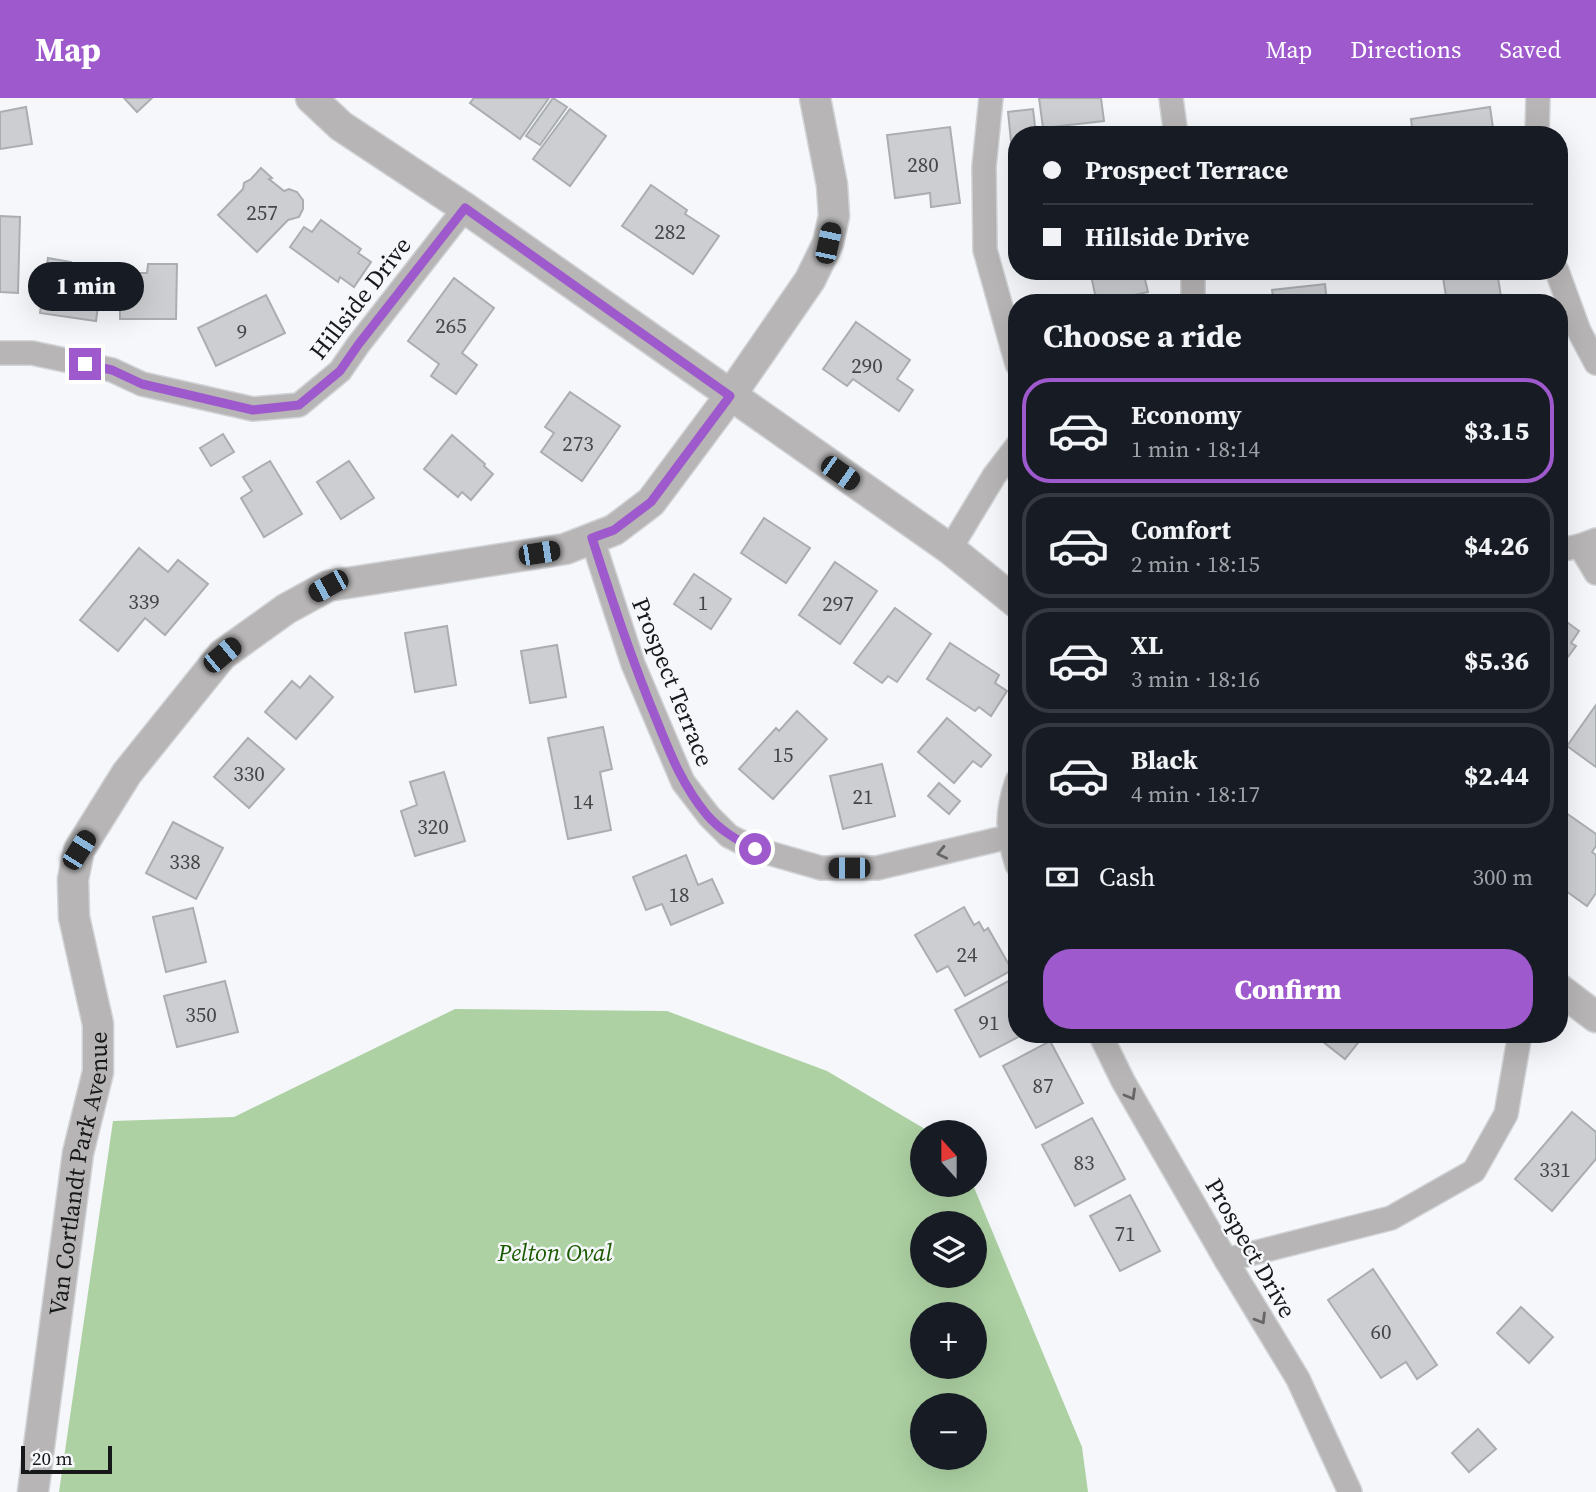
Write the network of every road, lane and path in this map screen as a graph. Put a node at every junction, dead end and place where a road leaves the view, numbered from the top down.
1 (311, 98) edge
2 (815, 98) edge
3 (991, 98) edge
4 (1171, 98) edge
5 (1538, 98) edge
6 (1175, 126) edge
7 (1536, 126) edge
8 (465, 208) junction
9 (1568, 301) edge
10 (1008, 331) edge
11 (0, 353) edge
12 (1596, 363) edge
13 (730, 396) junction
14 (1008, 457) edge
15 (592, 538) junction
16 (1578, 546) edge
17 (950, 549) junction
18 (1596, 573) edge
19 (1008, 596) edge
20 (1008, 837) edge
21 (1568, 996) edge
22 (1596, 1017) edge
23 (1105, 1043) edge
24 (1518, 1043) edge
25 (1226, 1260) junction
26 (33, 1492) edge
27 (1350, 1492) edge

1 - 8 street
2 - 13 street, Van Cortlandt Park Avenue
3 - 10 street
4 - 6 street
5 - 7 street
8 - 11 street, Hillside Drive
8 - 13 street
9 - 12 street
13 - 15 street, Van Cortlandt Park Avenue
13 - 17 street
14 - 17 street
20 -> 15 street, Prospect Terrace
15 - 26 street, Van Cortlandt Park Avenue
16 - 18 street
17 - 19 street
21 - 22 street
23 -> 25 street, Prospect Drive
24 - 25 street
25 -> 27 street, Prospect Drive

